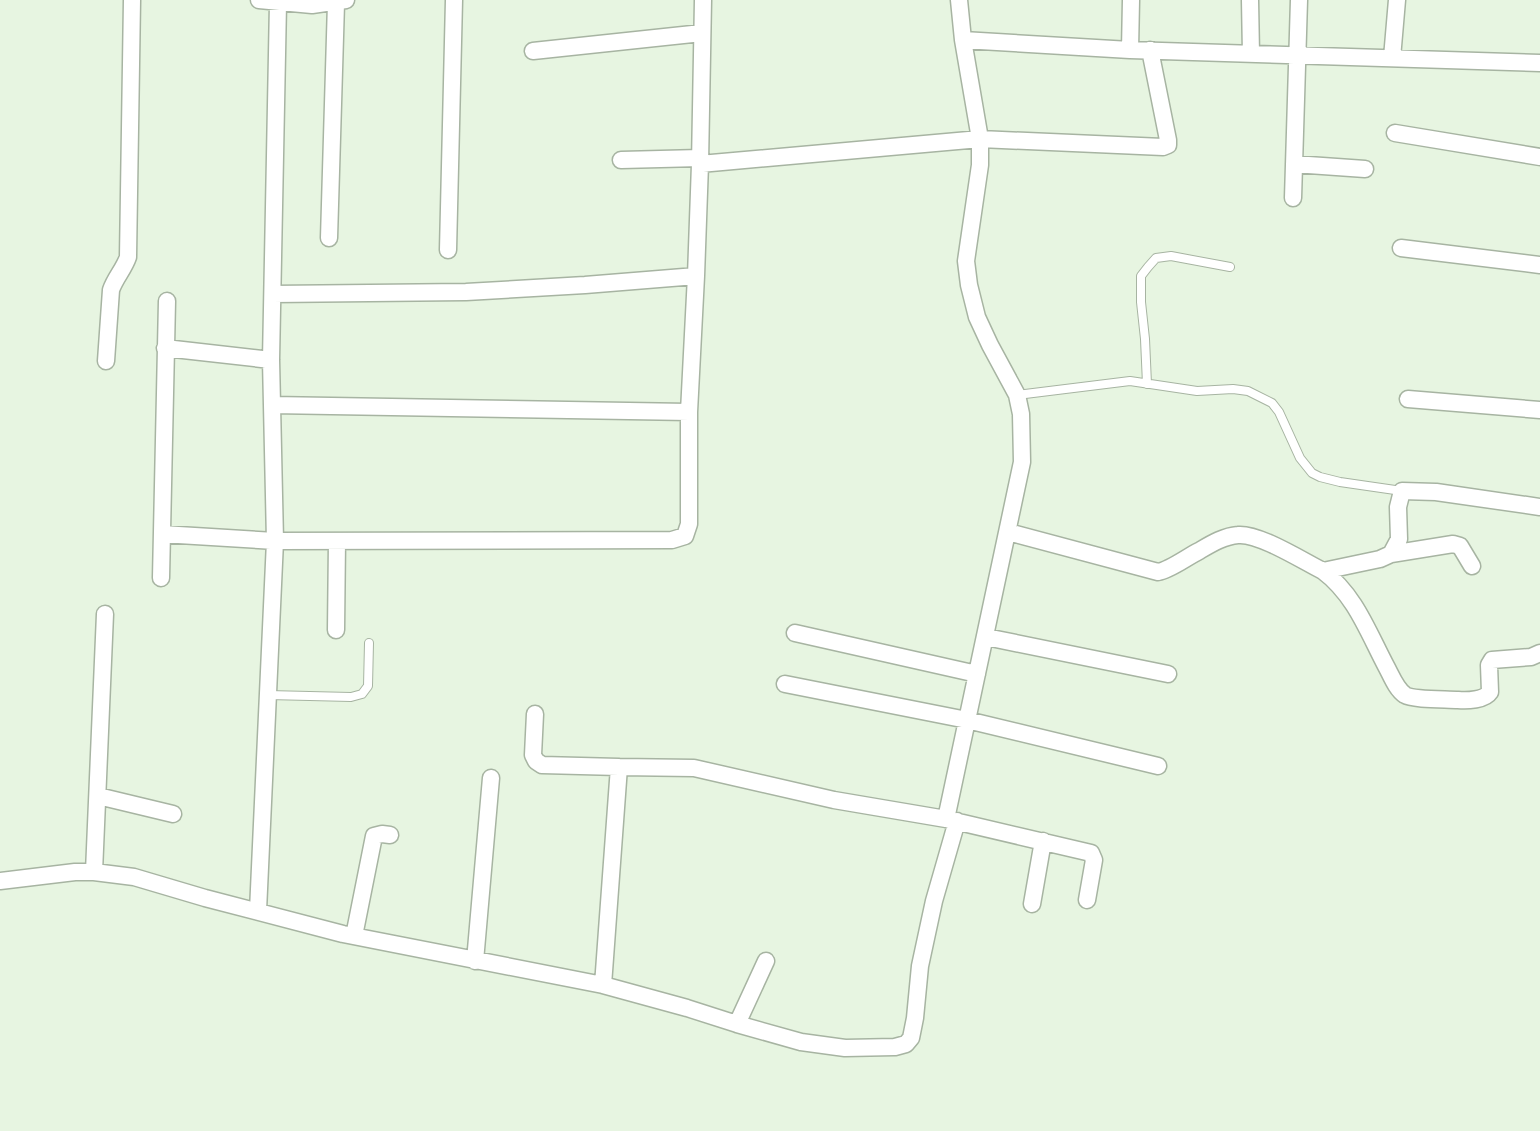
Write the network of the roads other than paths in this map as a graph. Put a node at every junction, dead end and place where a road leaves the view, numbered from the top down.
1 (132, 0) edge
2 (259, 0) edge
3 (454, 0) edge
4 (703, 0) edge
5 (959, 0) edge
6 (1131, 0) edge
7 (1250, 0) edge
8 (1299, 0) edge
9 (1397, 0) edge
10 (341, 1) edge
11 (278, 3) junction
12 (702, 33) junction
13 (963, 40) junction
14 (1130, 50) junction
15 (1150, 50) junction
16 (533, 51) dead end
17 (1251, 54) junction
18 (1298, 55) junction
19 (1392, 58) junction
20 (1540, 62) edge
21 (1395, 133) dead end
22 (980, 139) junction
23 (1540, 157) edge
24 (621, 160) dead end
25 (700, 161) junction
26 (1294, 164) junction
27 (1365, 169) dead end
28 (1293, 198) dead end
29 (329, 238) dead end
30 (1401, 248) dead end
31 (448, 250) dead end
32 (1540, 265) edge
33 (1230, 266) dead end
34 (696, 276) junction
35 (273, 294) junction
36 (167, 301) dead end
37 (165, 348) junction
38 (271, 360) junction
39 (106, 361) dead end
40 (1147, 384) junction
41 (1017, 396) junction
42 (1408, 399) dead end
43 (272, 405) junction
44 (1540, 410) edge
45 (689, 412) junction
46 (1402, 492) junction
47 (1540, 507) edge
48 (1008, 532) junction
49 (162, 534) junction
50 (275, 541) junction
51 (337, 541) junction
52 (1391, 554) junction
53 (1472, 566) dead end
54 (1323, 571) junction
55 (161, 578) dead end
56 (105, 614) dead end
57 (336, 630) dead end
58 (795, 633) dead end
59 (986, 637) junction
60 (369, 644) dead end
61 (1540, 653) edge
62 (977, 674) junction
63 (1168, 674) dead end
64 (785, 684) dead end
65 (268, 695) junction
66 (536, 714) dead end
67 (967, 720) junction
68 (1158, 766) dead end
69 (619, 767) junction
70 (491, 778) dead end
71 (98, 796) junction
72 (173, 814) dead end
73 (951, 820) junction
74 (390, 835) dead end
75 (1043, 841) junction
76 (94, 872) junction
77 (0, 881) edge
78 (1087, 900) dead end
79 (1032, 904) dead end
80 (258, 911) junction
81 (354, 936) junction
82 (475, 961) junction
83 (766, 961) dead end
84 (603, 985) junction
85 (737, 1024) junction

1 - 39 street
2 - 11 street
3 - 31 street
4 - 12 street
5 - 13 street
6 - 14 street
7 - 17 street
8 - 18 street
9 - 19 street
10 - 11 street
10 - 29 street
11 - 35 street
12 - 16 street
12 - 25 street
13 - 14 street
13 - 22 street
14 - 15 street
15 - 17 street
15 - 22 street
17 - 18 street
18 - 19 street
18 - 26 street
19 - 20 street
21 - 23 street
22 - 25 street
22 - 41 street
24 - 25 street
25 - 34 street
26 - 27 street
26 - 28 street
30 - 32 street
33 - 40 lane
34 - 35 street
34 - 45 street
35 - 38 street
36 - 37 street
37 - 38 street
37 - 49 street
38 - 43 street
40 - 41 lane
40 - 46 lane
41 - 48 street
42 - 44 street
43 - 45 street
43 - 50 street
45 - 51 street
46 - 47 street
46 - 52 street
48 - 54 street
48 - 59 street
49 - 50 street
49 - 55 street
50 - 51 street
50 - 65 street
51 - 57 street
52 - 53 street
52 - 54 street
54 - 61 street
56 - 71 street
58 - 62 street
59 - 62 street
59 - 63 street
60 - 65 lane
62 - 67 street
64 - 67 street
65 - 80 street
66 - 69 street
67 - 68 street
67 - 73 street
69 - 73 street
69 - 84 street
70 - 82 street
71 - 72 street
71 - 76 street
73 - 75 street
73 - 85 street
74 - 81 street
75 - 78 street
75 - 79 street
76 - 77 street
76 - 80 street
80 - 81 street
81 - 82 street
82 - 84 street
83 - 85 street
84 - 85 street

